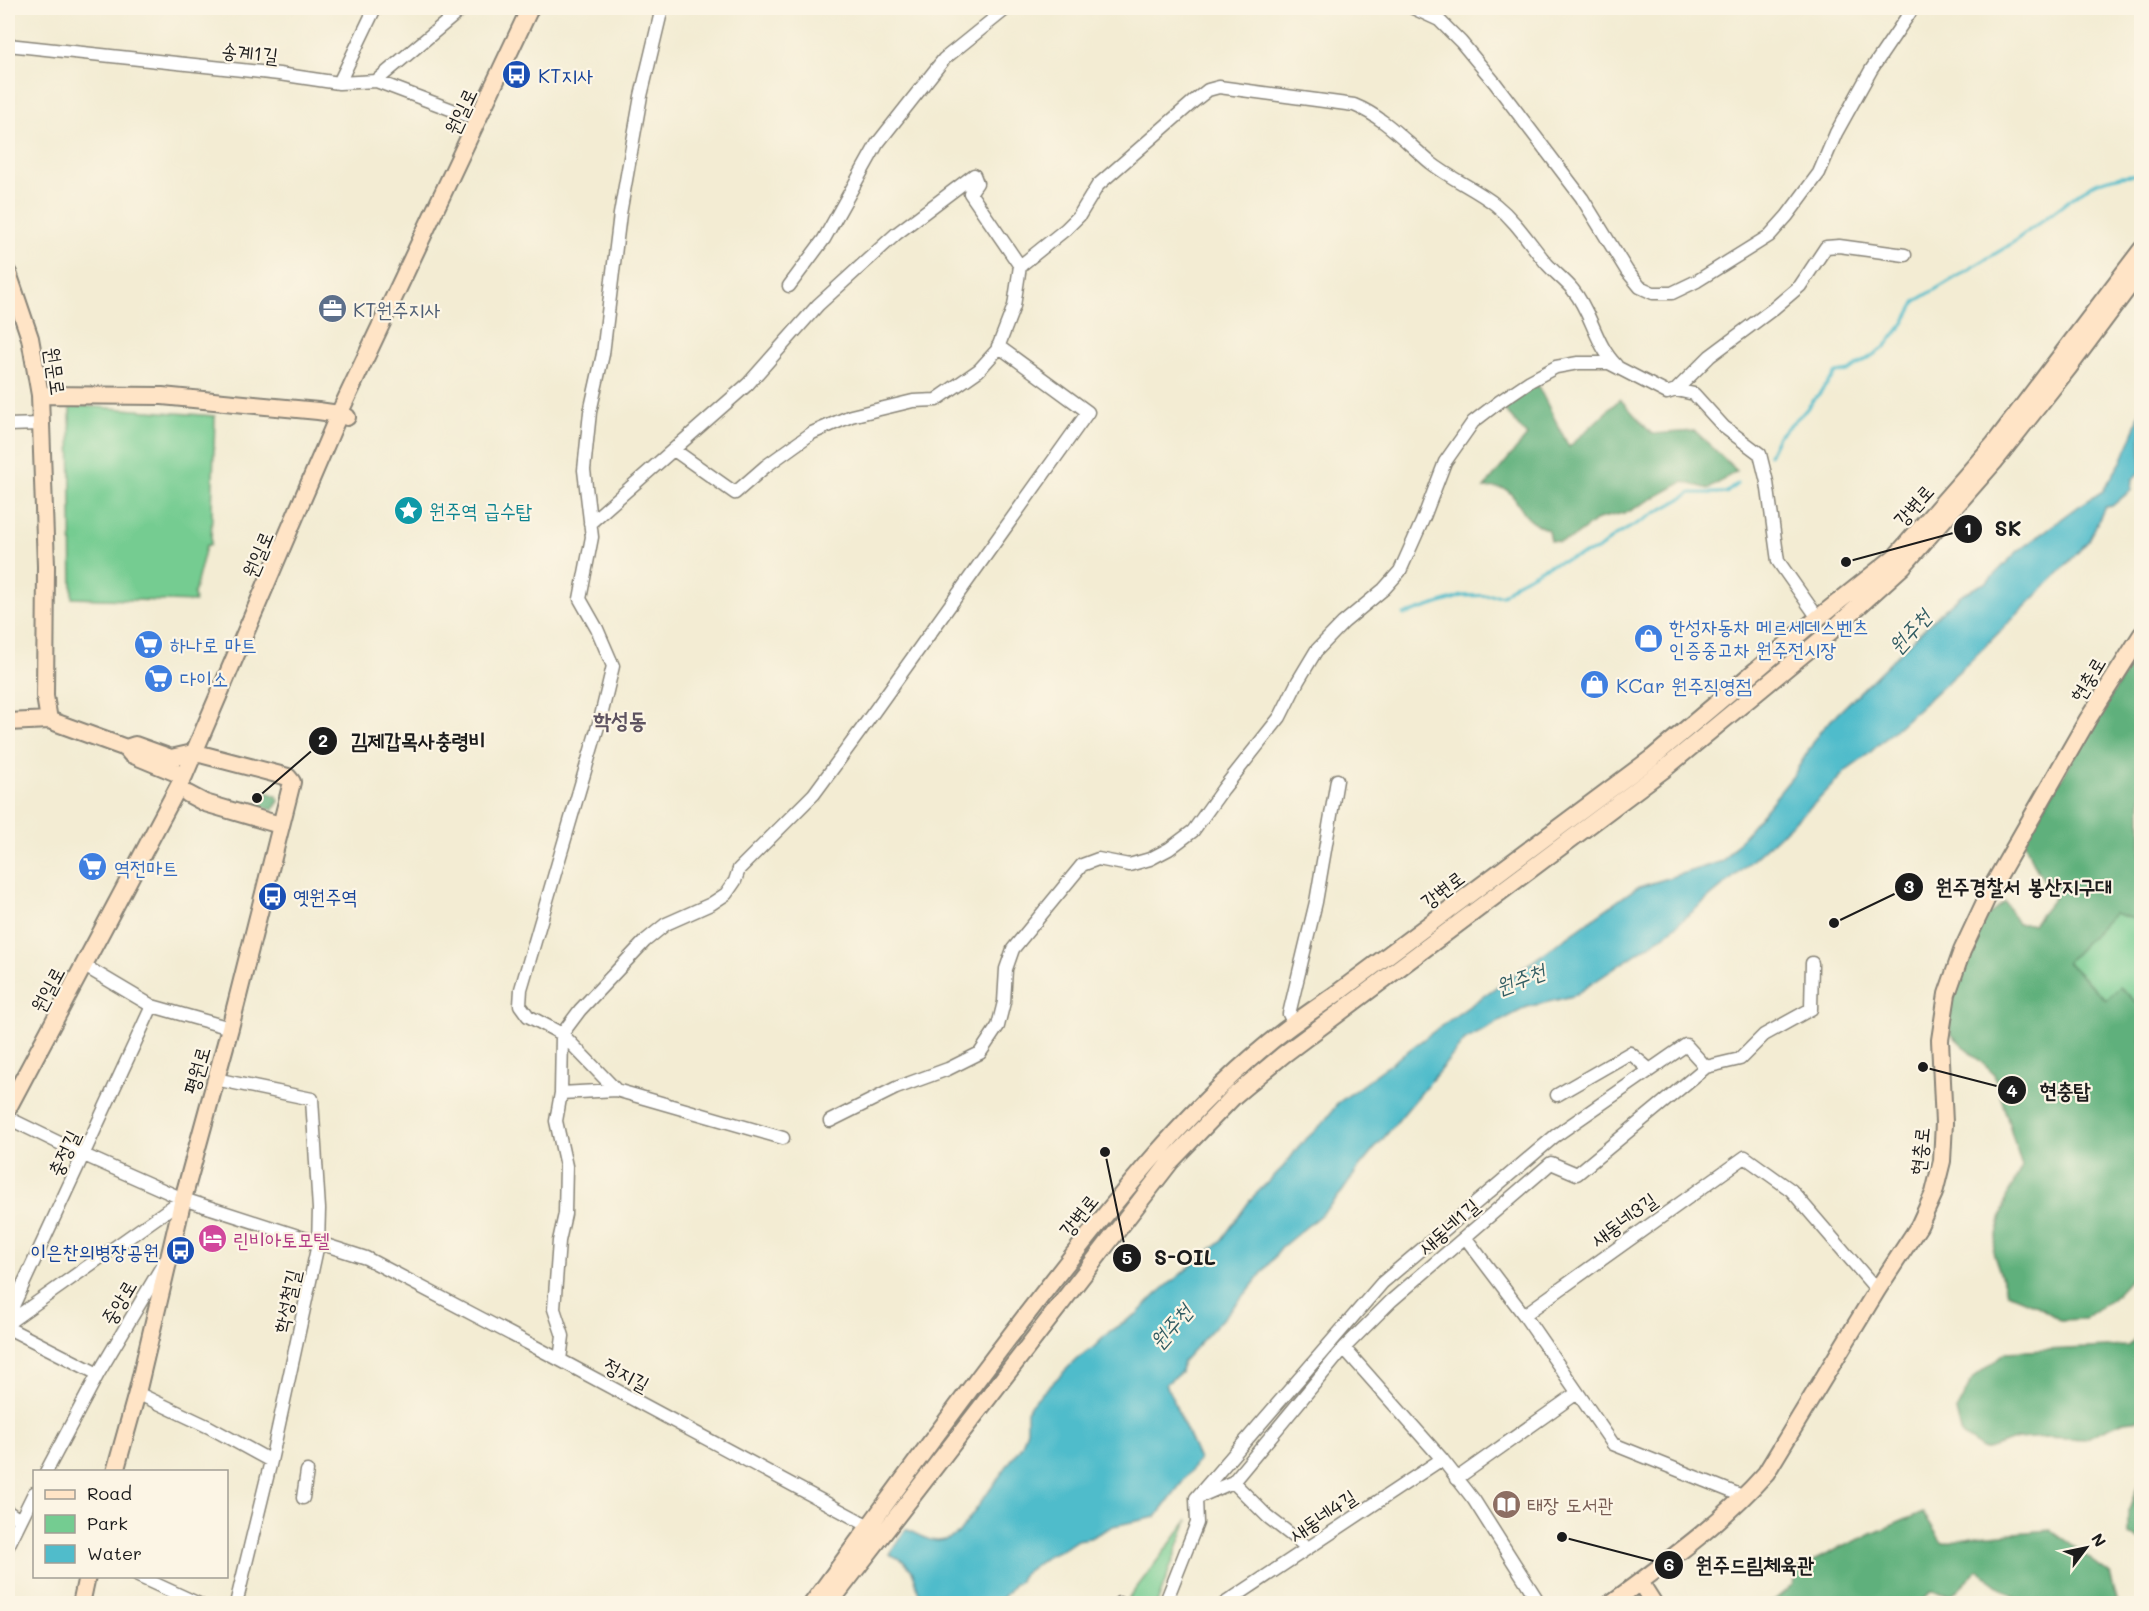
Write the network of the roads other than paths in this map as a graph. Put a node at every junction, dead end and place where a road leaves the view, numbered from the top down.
1 (375, 8) edge
2 (463, 8) edge
3 (530, 8) edge
4 (542, 8) edge
5 (662, 8) edge
6 (1007, 8) edge
7 (1413, 8) edge
8 (1913, 8) edge
9 (8, 45) edge
10 (376, 81) junction
11 (339, 83) junction
12 (479, 120) junction
13 (2142, 249) edge
14 (1905, 255) dead end
15 (1020, 266) junction
16 (2142, 269) edge
17 (8, 273) edge
18 (789, 286) dead end
19 (998, 346) junction
20 (1619, 368) junction
21 (1676, 390) junction
22 (40, 395) junction
23 (343, 415) junction
24 (40, 424) junction
25 (8, 425) edge
26 (674, 450) junction
27 (590, 523) junction
28 (1818, 618) junction
29 (1830, 633) junction
30 (2142, 634) edge
31 (49, 720) junction
32 (8, 722) edge
33 (126, 748) junction
34 (198, 754) junction
35 (184, 776) junction
36 (1337, 780) dead end
37 (188, 794) junction
38 (165, 814) junction
39 (280, 825) junction
40 (1812, 963) dead end
41 (83, 965) junction
42 (152, 1006) junction
43 (1294, 1024) junction
44 (230, 1028) junction
45 (562, 1034) junction
46 (1706, 1066) junction
47 (1650, 1070) junction
48 (214, 1078) junction
49 (616, 1090) junction
50 (561, 1093) junction
51 (1557, 1095) dead end
52 (8, 1108) edge
53 (8, 1118) edge
54 (830, 1121) dead end
55 (783, 1138) dead end
56 (84, 1155) junction
57 (183, 1199) junction
58 (1465, 1237) junction
59 (318, 1244) junction
60 (171, 1250) junction
61 (1877, 1290) junction
62 (1524, 1315) junction
63 (8, 1317) edge
64 (8, 1323) edge
65 (8, 1328) edge
66 (1344, 1348) junction
67 (560, 1360) junction
68 (98, 1374) junction
69 (1577, 1393) junction
70 (136, 1394) junction
71 (1442, 1459) junction
72 (271, 1461) junction
73 (47, 1470) edge
74 (116, 1470) edge
75 (307, 1471) dead end
76 (1456, 1479) junction
77 (1233, 1482) junction
78 (33, 1495) edge
79 (1745, 1497) junction
80 (303, 1498) dead end
81 (1196, 1498) junction
82 (8, 1512) edge
83 (20, 1520) junction
84 (876, 1530) junction
85 (8, 1546) edge
86 (1308, 1548) junction
87 (87, 1578) edge
88 (142, 1578) edge
89 (1640, 1582) junction
90 (81, 1604) edge
91 (199, 1604) edge
92 (236, 1604) edge
93 (812, 1604) edge
94 (830, 1604) edge
95 (1165, 1604) edge
96 (1224, 1604) edge
97 (1540, 1604) edge
98 (1610, 1604) edge
99 (1654, 1604) edge

1 - 11 street
2 - 10 street
3 - 12 street, 원일로
4 - 23 street, 원일로
5 - 27 street
6 - 18 street
7 - 8 street
9 - 11 street, 송계1길
10 - 11 street, 송계1길
10 - 12 street
12 - 23 street, 원일로
13 - 28 street, 강변로
14 - 21 street
15 - 19 street
15 - 20 street
15 - 26 street
16 - 29 street, 강변로
17 - 22 street, 원문로
19 - 26 street
19 - 45 street
20 - 21 street
20 - 54 street
21 - 28 street
22 - 23 street
22 - 24 street, 원문로
23 - 34 street, 원일로
23 - 34 street, 원일로
24 - 25 street
24 - 31 street, 원문로
26 - 27 street
27 - 45 street
28 - 29 street
28 - 43 street, 강변로
29 - 84 street, 강변로
30 - 61 street, 현충로
31 - 32 street
31 - 33 street
33 - 34 street
33 - 35 street
34 - 35 street, 원일로
34 - 37 street
34 - 39 street, 평원로
35 - 37 street
35 - 38 street, 원일로
36 - 43 street
37 - 38 street
37 - 39 street
38 - 41 street, 원일로
39 - 44 street, 평원로
40 - 46 street, 새동네1길
41 - 42 street
41 - 52 street, 원일로
42 - 44 street
42 - 56 street, 충정길
43 - 84 street, 강변로
44 - 48 street, 평원로
45 - 49 street
45 - 50 street
46 - 47 street
46 - 58 street, 새동네1길
47 - 51 street
47 - 81 street
48 - 57 street, 평원로
48 - 59 street, 학성철길
49 - 50 street
49 - 55 street
50 - 67 street
53 - 56 street, 정지길
56 - 57 street, 정지길
56 - 63 street, 충정길
57 - 59 street, 정지길
57 - 60 street, 평원로
57 - 64 street
58 - 62 street
58 - 66 street, 새동네1길
59 - 67 street, 정지길
59 - 72 street, 학성철길
60 - 68 street, 중앙로
60 - 70 street, 평원로
61 - 62 street, 새동네3길
61 - 79 street, 현충로
62 - 69 street
65 - 68 street
66 - 71 street
66 - 77 street, 새동네1길
67 - 84 street, 정지길
68 - 73 street, 중앙로
69 - 76 street
69 - 79 street
70 - 72 street
70 - 74 street, 평원로
71 - 76 street
71 - 86 street, 새동네4길
72 - 92 street, 학성철길
75 - 80 street
76 - 97 street
77 - 81 street, 새동네1길
77 - 86 street
78 - 83 street
79 - 89 street, 현충로
81 - 95 street
82 - 83 street
83 - 85 street
84 - 93 street, 강변로
84 - 94 street, 강변로
86 - 96 street, 새동네4길
87 - 90 street
88 - 91 street
89 - 98 street, 현충로
89 - 99 street

